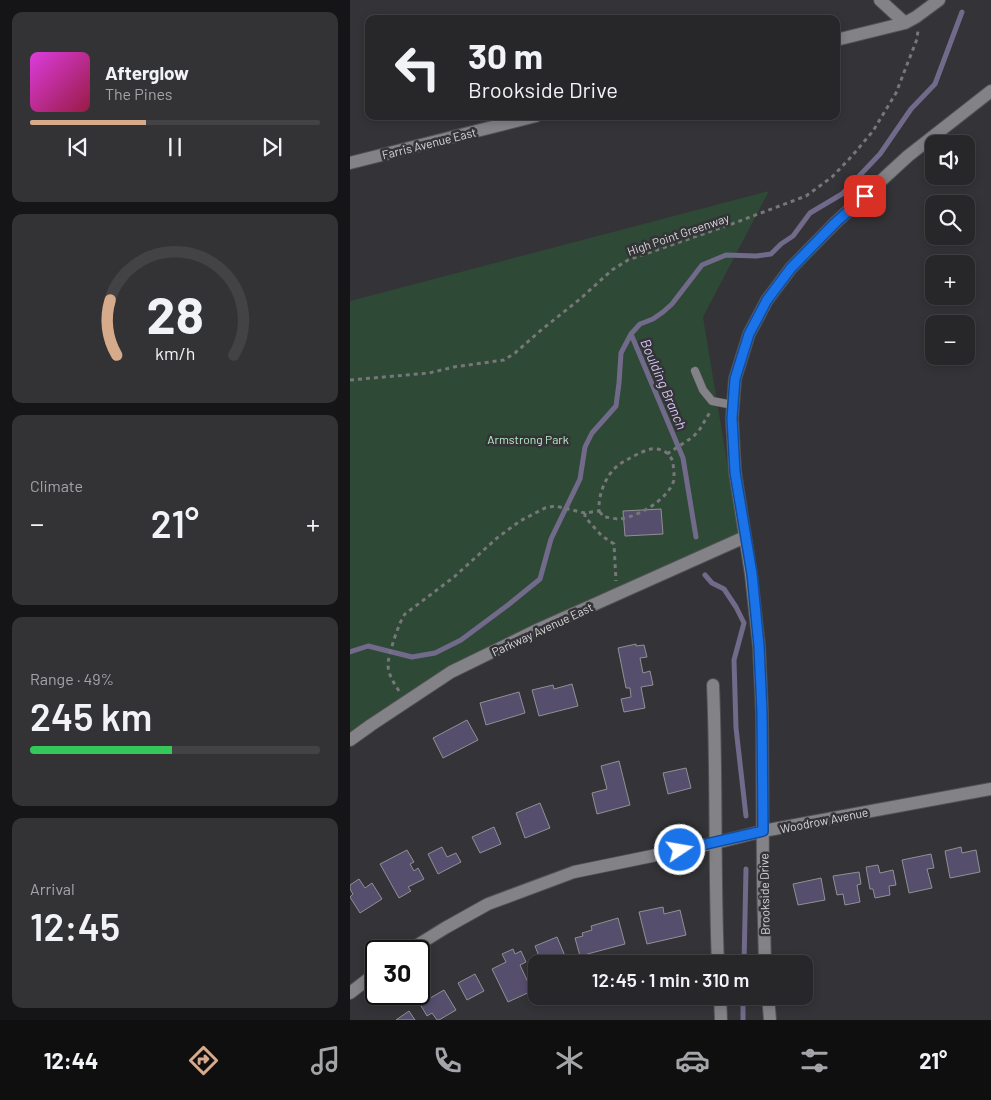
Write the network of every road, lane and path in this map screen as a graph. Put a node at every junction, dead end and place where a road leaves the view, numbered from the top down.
1 (880, 0) edge
2 (939, 0) edge
3 (910, 20) junction
4 (840, 39) edge
5 (991, 91) edge
6 (520, 120) edge
7 (350, 163) edge
8 (695, 371) dead end
9 (350, 380) edge
10 (712, 401) junction
11 (733, 405) junction
12 (669, 453) junction
13 (599, 511) junction
14 (585, 513) junction
15 (745, 537) junction
16 (617, 594) junction
17 (714, 685) dead end
18 (405, 702) junction
19 (350, 740) edge
20 (991, 789) edge
21 (763, 831) junction
22 (715, 843) junction
23 (426, 940) edge
24 (718, 955) edge
25 (766, 955) edge
26 (365, 981) edge
27 (350, 993) edge
28 (720, 1005) edge
29 (769, 1005) edge
30 (721, 1020) edge
31 (770, 1020) edge

1 - 3 street
2 - 3 street
3 - 4 street
3 - 9 path, High Point Greenway
5 - 11 street, Brookside Drive
6 - 7 street, Farris Avenue East
8 - 10 lane
10 - 11 lane
10 - 12 path
11 - 15 street, Brookside Drive
12 - 13 path
12 - 13 path
13 - 14 path
14 - 16 path
14 - 18 path
15 - 16 street, Parkway Avenue East
15 - 21 street, Brookside Drive
16 - 18 street, Parkway Avenue East
17 - 22 street
18 - 19 street, Parkway Avenue East
20 - 21 street, Woodrow Avenue
21 - 22 street, Woodrow Avenue
21 - 25 street, Brookside Drive
22 - 23 street, Woodrow Avenue
22 - 24 street
26 - 27 street
28 - 30 street
29 - 31 street

